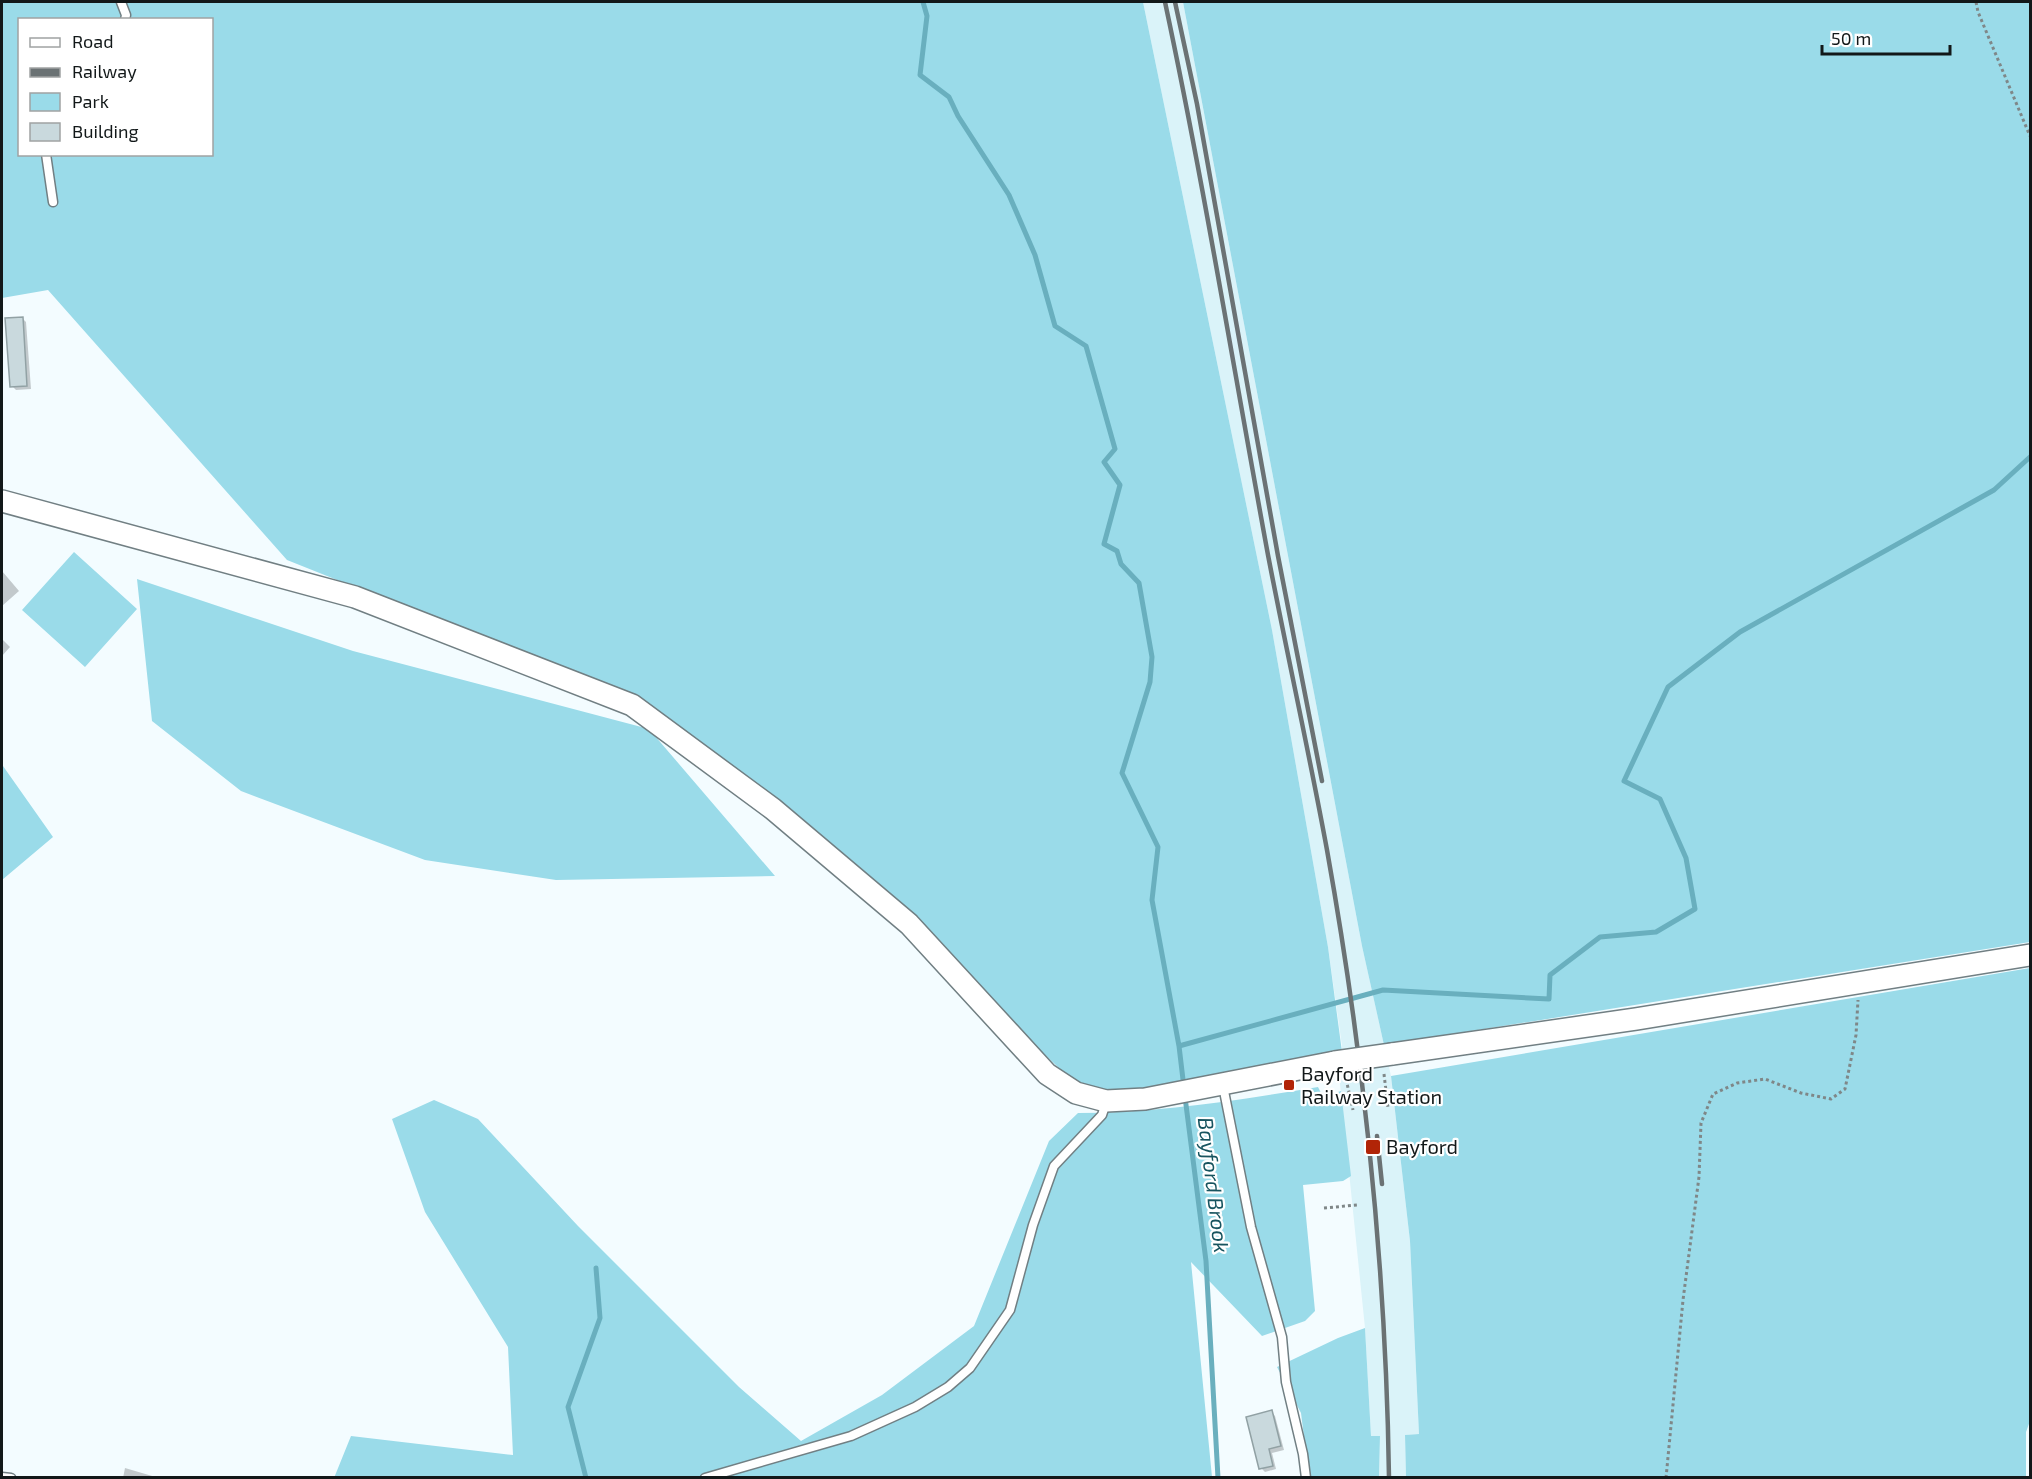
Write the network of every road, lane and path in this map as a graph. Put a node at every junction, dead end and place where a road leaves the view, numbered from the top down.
1 (121, 2) edge
2 (1976, 2) edge
3 (125, 18) edge
4 (2031, 136) edge
5 (46, 156) edge
6 (53, 202) dead end
7 (2, 501) edge
8 (2031, 955) edge
9 (1856, 983) junction
10 (1388, 1061) junction
11 (1340, 1068) junction
12 (1223, 1085) junction
13 (1106, 1101) junction
14 (1388, 1108) dead end
15 (1353, 1110) dead end
16 (1357, 1205) dead end
17 (1324, 1208) dead end
18 (2, 1477) edge
19 (11, 1478) edge
20 (705, 1478) edge
21 (1306, 1478) edge
22 (1666, 1478) edge

1 - 3 lane
2 - 4 path
5 - 6 lane
7 - 13 street
8 - 9 street
9 - 10 street
9 - 22 path
10 - 11 street, bridge
10 - 14 path
11 - 12 street
11 - 15 path
12 - 13 street
12 - 21 lane
13 - 20 lane
16 - 17 path
18 - 19 lane

